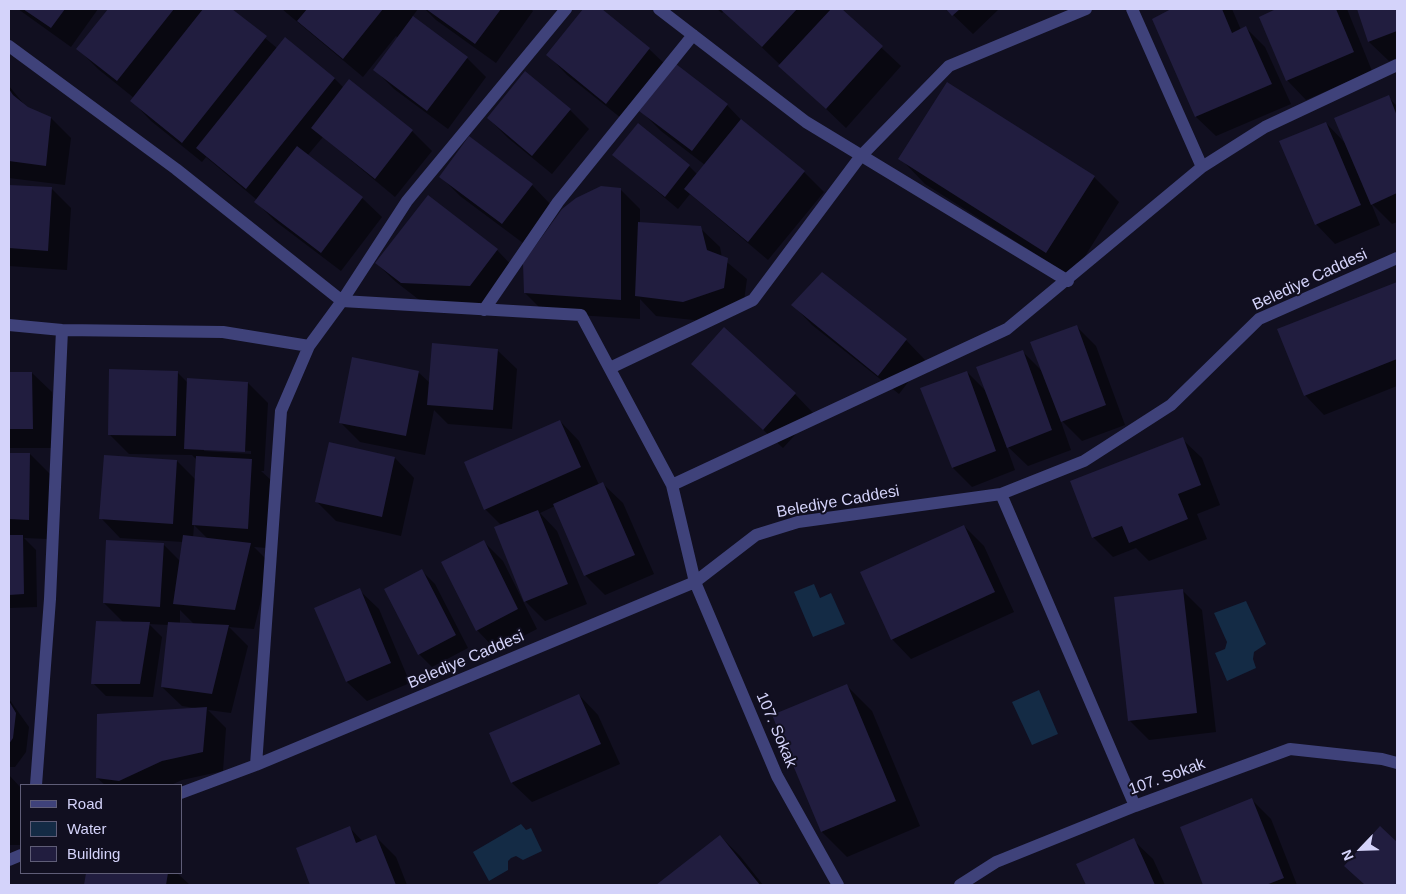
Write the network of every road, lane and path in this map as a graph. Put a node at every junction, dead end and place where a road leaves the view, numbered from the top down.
1 (566, 9) edge
2 (659, 9) edge
3 (1086, 9) edge
4 (1132, 9) edge
5 (693, 35) junction
6 (9, 46) edge
7 (1397, 65) edge
8 (860, 157) junction
9 (1202, 167) junction
10 (1397, 258) edge
11 (1068, 281) junction
12 (342, 301) junction
13 (484, 310) junction
14 (9, 326) edge
15 (62, 330) junction
16 (309, 346) junction
17 (610, 368) junction
18 (672, 485) junction
19 (1001, 494) junction
20 (695, 582) junction
21 (1397, 763) edge
22 (256, 765) junction
23 (36, 784) edge
24 (182, 793) edge
25 (1135, 806) junction
26 (838, 885) edge
27 (960, 885) edge

1 - 12 street
2 - 5 street
3 - 8 street
4 - 9 street
5 - 8 street
5 - 13 street
6 - 12 street
7 - 9 street
8 - 11 street
8 - 17 street
9 - 11 street
10 - 19 street, Belediye Caddesi
11 - 18 street
12 - 13 street
12 - 16 street
13 - 17 street, 107. Sokak
14 - 15 street
15 - 16 street
15 - 23 street
16 - 22 street
17 - 18 street, 107. Sokak
18 - 20 street, 107. Sokak
19 - 20 street, Belediye Caddesi
19 - 25 street
20 - 22 street, Belediye Caddesi
20 - 26 street, 107. Sokak
21 - 25 street, 107. Sokak
22 - 24 street, Belediye Caddesi
25 - 27 street, 107. Sokak

